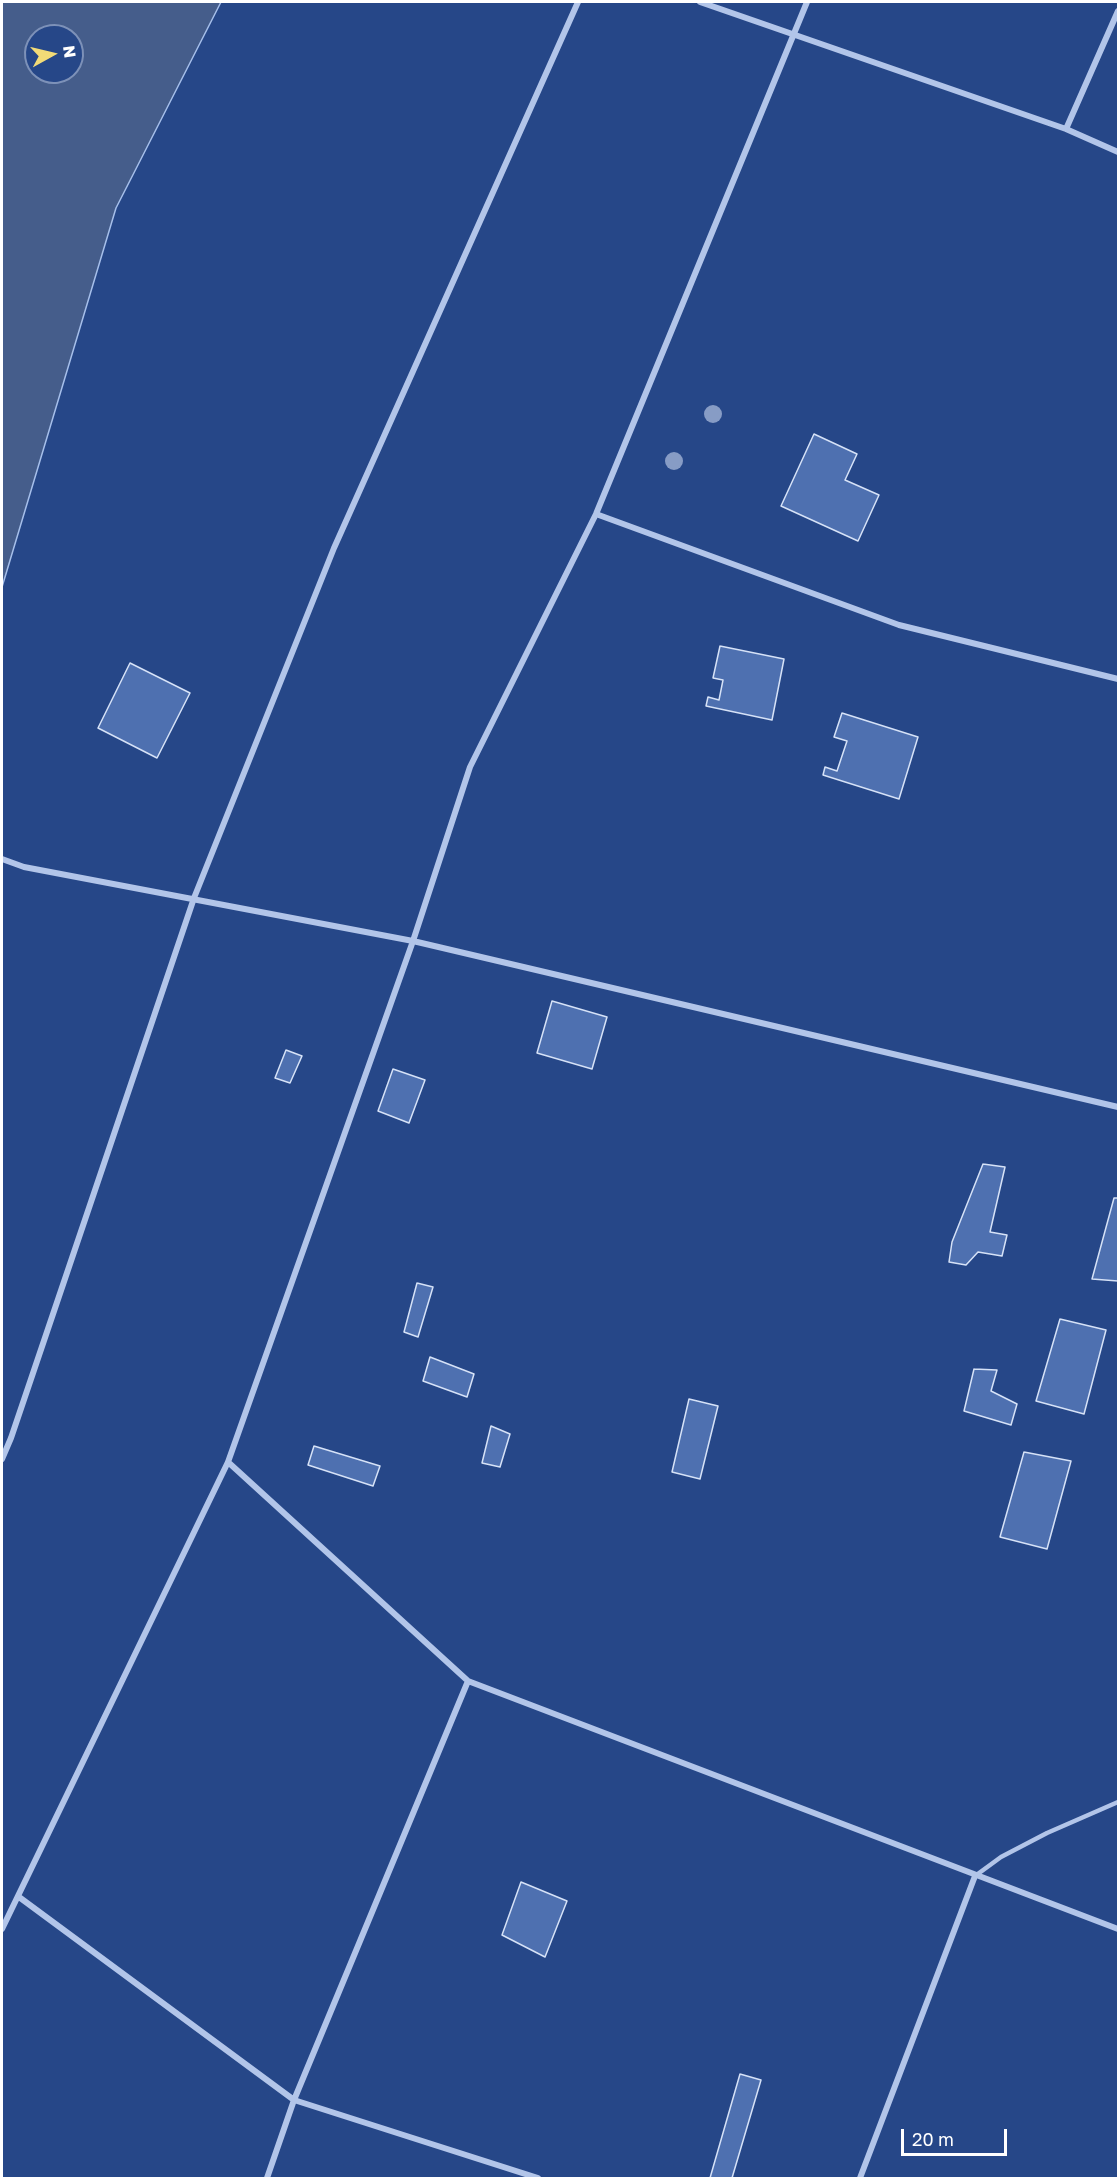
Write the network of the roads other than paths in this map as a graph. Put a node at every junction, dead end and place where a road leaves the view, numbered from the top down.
1 (578, 2) edge
2 (700, 2) edge
3 (807, 2) edge
4 (1119, 11) edge
5 (792, 34) junction
6 (1066, 129) junction
7 (1119, 152) edge
8 (596, 514) junction
9 (1119, 679) edge
10 (2, 859) edge
11 (194, 898) junction
12 (413, 941) junction
13 (1119, 1107) edge
14 (2, 1459) edge
15 (228, 1462) junction
16 (468, 1681) junction
17 (1119, 1802) edge
18 (975, 1876) junction
19 (19, 1897) junction
20 (2, 1929) edge
21 (1119, 1929) edge
22 (294, 2100) junction
23 (267, 2178) edge
24 (538, 2178) edge
25 (860, 2178) edge

1 - 11 street
2 - 5 street
3 - 5 street
4 - 6 street
5 - 6 street
5 - 8 street
6 - 7 street
8 - 9 street
8 - 12 street
10 - 11 street
11 - 12 street
11 - 14 street
12 - 13 street
12 - 15 street
15 - 16 street
15 - 19 street
16 - 18 street
16 - 22 street
17 - 18 lane
18 - 21 street
18 - 25 street
19 - 20 street
19 - 22 street
22 - 23 street
22 - 24 street

